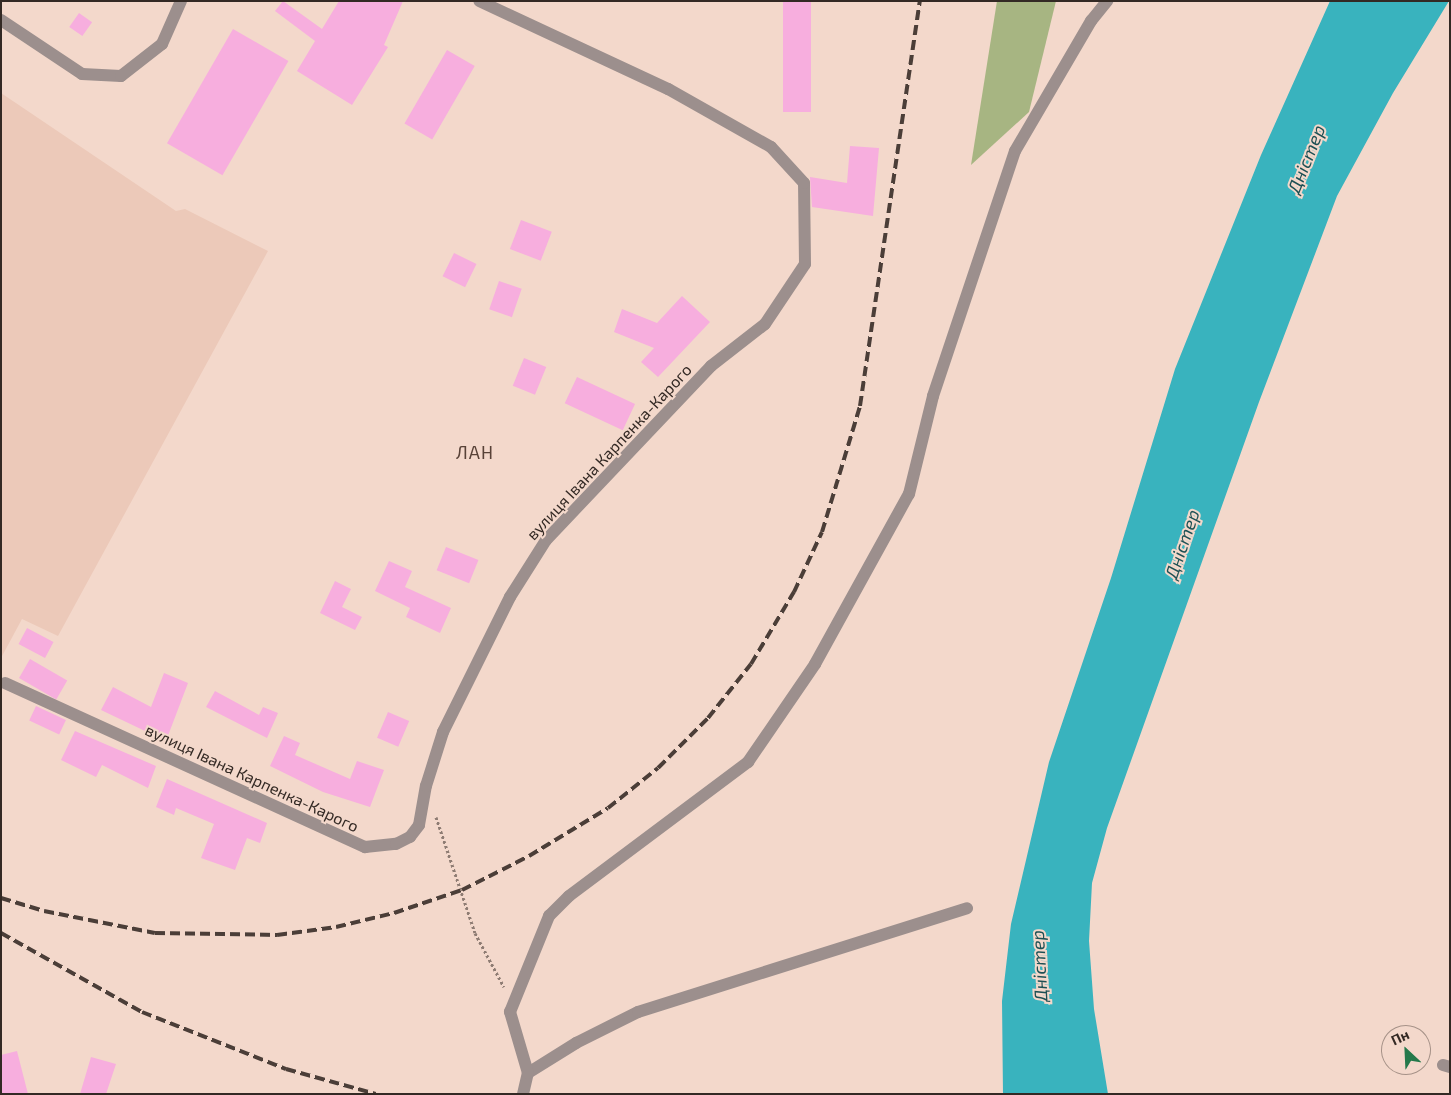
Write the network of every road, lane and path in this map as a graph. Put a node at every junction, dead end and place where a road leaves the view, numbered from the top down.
1 (180, 1) edge
2 (479, 1) edge
3 (1107, 1) edge
4 (1, 20) edge
5 (5, 683) dead end
6 (434, 811) dead end
7 (967, 908) dead end
8 (510, 1012) junction
9 (528, 1073) junction
10 (522, 1094) edge

1 - 4 street
2 - 5 street, вулиця Івана Карпенка-Карого
3 - 8 street
6 - 8 path
7 - 9 street
8 - 9 street
9 - 10 street

